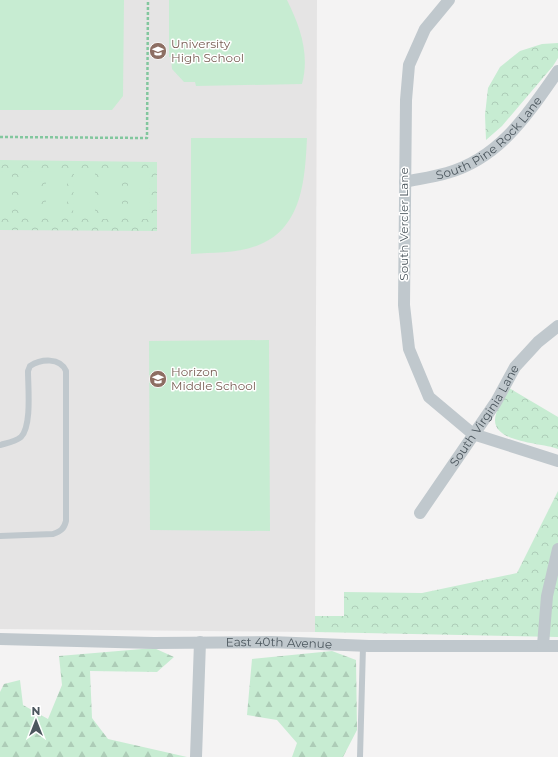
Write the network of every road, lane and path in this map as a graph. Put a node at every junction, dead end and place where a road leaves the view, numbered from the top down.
1 (148, 0) edge
2 (449, 0) edge
3 (558, 71) edge
4 (0, 137) edge
5 (405, 182) junction
6 (558, 326) edge
7 (474, 434) junction
8 (0, 445) edge
9 (558, 461) edge
10 (420, 513) dead end
11 (0, 536) edge
12 (558, 549) edge
13 (0, 639) edge
14 (200, 642) junction
15 (543, 645) junction
16 (363, 646) junction
17 (558, 646) edge
18 (196, 757) edge
19 (360, 757) edge

1 - 4 path
2 - 5 street, South Vercler Lane
3 - 5 street, South Pine Rock Lane
5 - 7 street, South Vercler Lane
6 - 7 street, South Virginia Lane
7 - 9 street
7 - 10 street, South Virginia Lane
8 - 11 lane
12 - 15 street
13 - 14 street, East 40th Avenue
14 - 16 street, East 40th Avenue
14 - 18 street
15 - 16 street, East 40th Avenue
15 - 17 street, East 40th Avenue
16 - 19 lane

